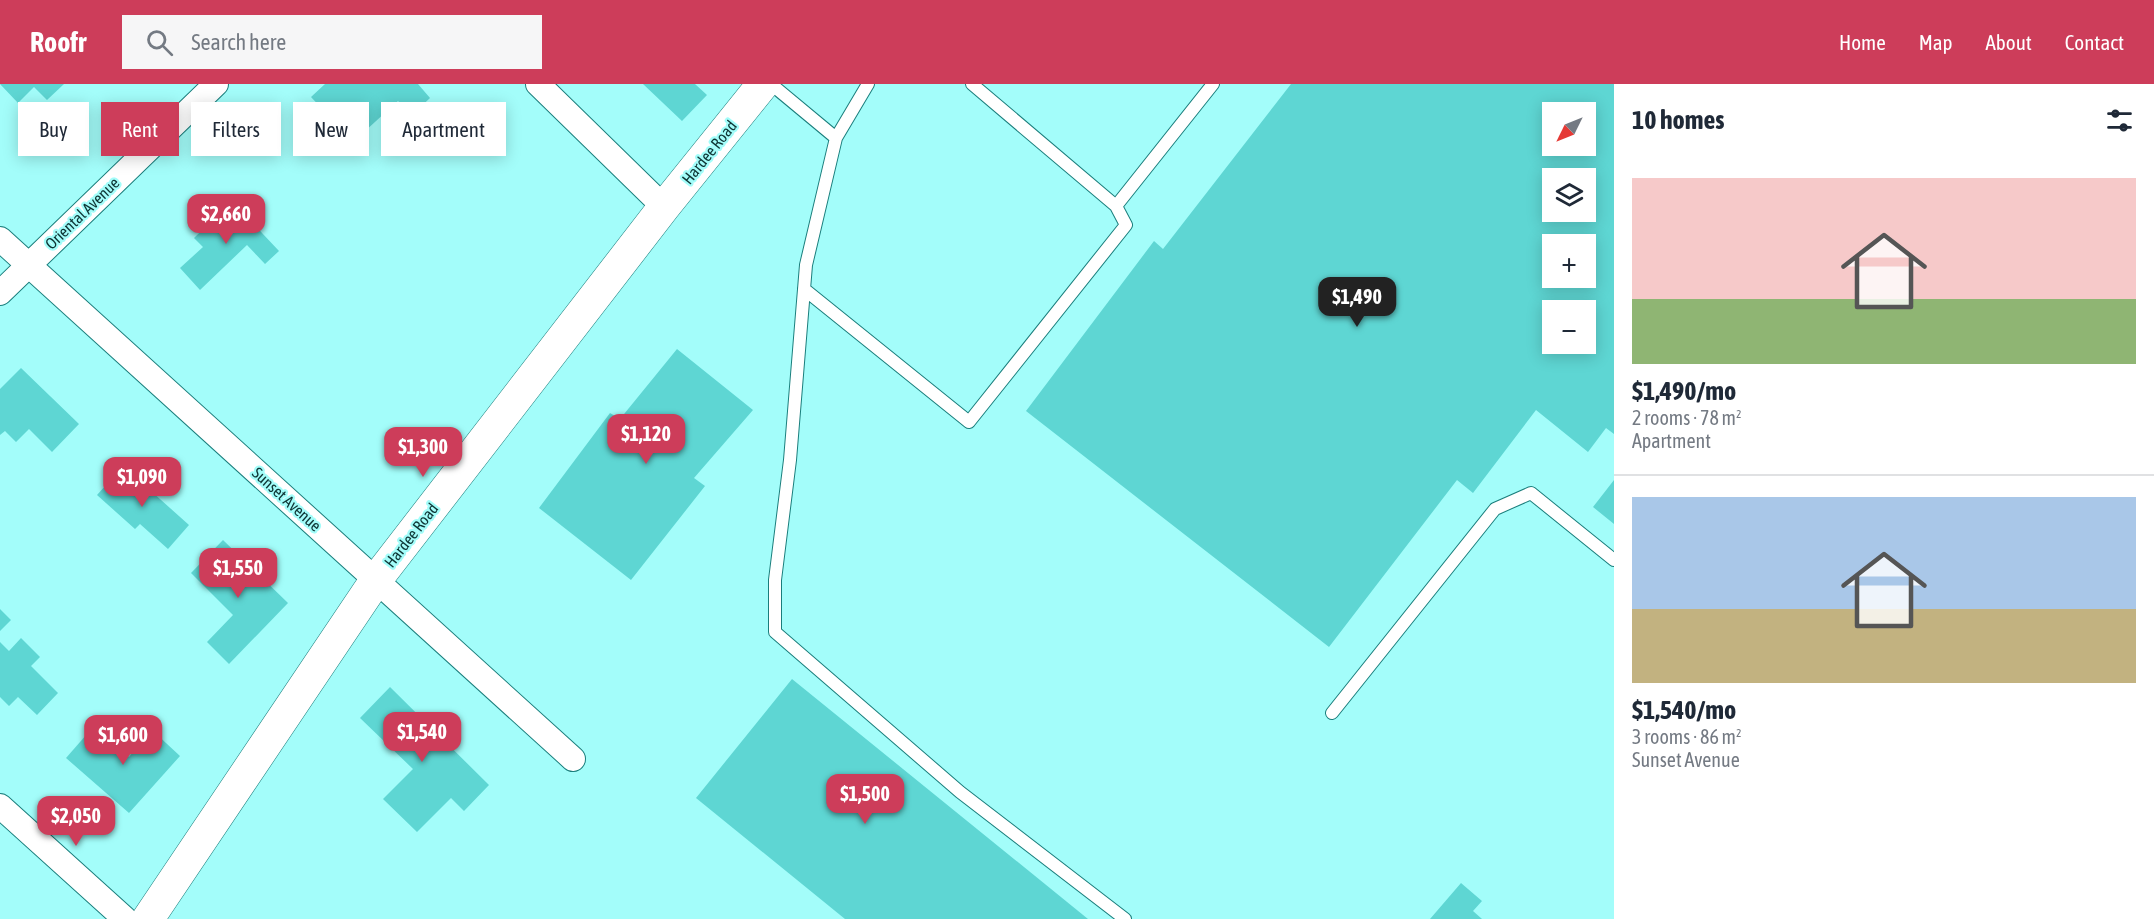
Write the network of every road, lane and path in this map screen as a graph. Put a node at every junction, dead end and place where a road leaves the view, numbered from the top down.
1 (216, 84) edge
2 (538, 84) edge
3 (763, 84) edge
4 (771, 84) edge
5 (868, 84) edge
6 (972, 84) edge
7 (1213, 84) edge
8 (836, 138) junction
9 (1116, 206) junction
10 (664, 207) junction
11 (0, 239) edge
12 (28, 264) junction
13 (804, 289) junction
14 (0, 293) edge
15 (1614, 560) edge
16 (376, 580) junction
17 (1332, 713) dead end
18 (573, 759) dead end
19 (0, 806) edge
20 (125, 919) edge
21 (148, 919) edge
22 (1125, 919) edge

1 - 12 street, Oriental Avenue
2 - 10 street
3 - 10 street, Hardee Road
4 - 8 lane
5 - 8 lane
6 - 9 lane
7 - 9 lane
8 - 13 lane
9 - 13 lane
10 - 16 street, Hardee Road
11 - 12 street, Sunset Avenue
12 - 14 street, Oriental Avenue
12 - 16 street, Sunset Avenue
13 - 22 lane
15 - 17 lane
16 - 18 street, Sunset Avenue
16 - 21 street, Hardee Road
19 - 20 street

